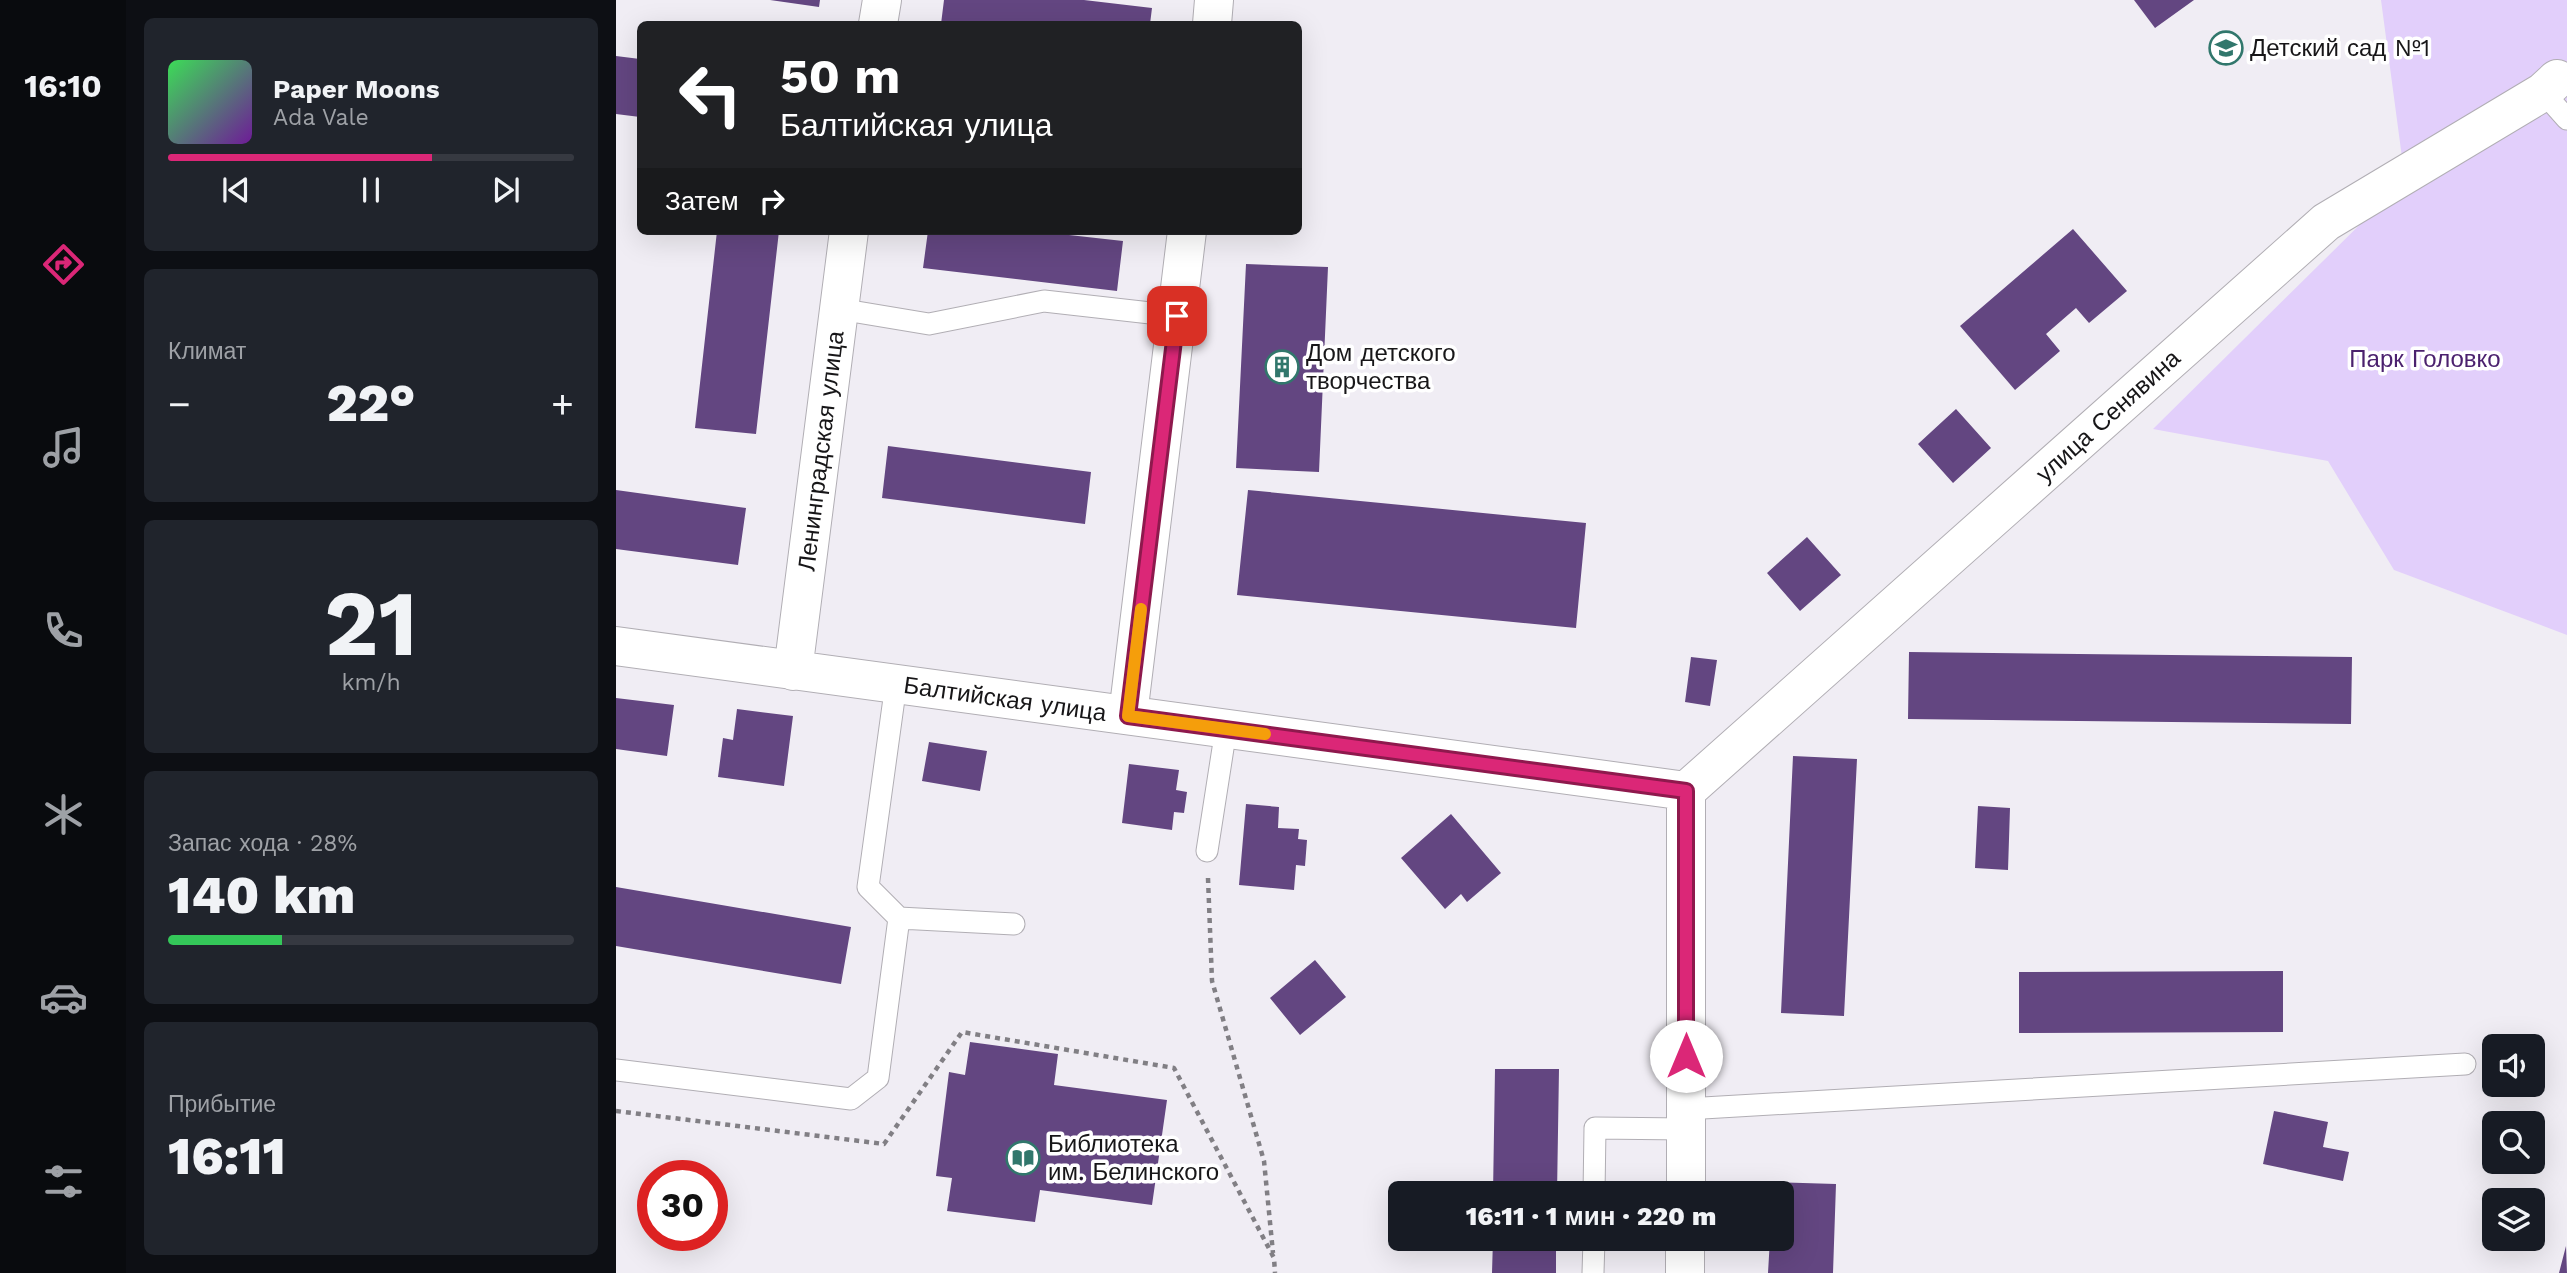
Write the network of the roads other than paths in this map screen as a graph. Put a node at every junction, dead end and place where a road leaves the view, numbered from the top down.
1 (882, 0) edge
2 (1214, 0) edge
3 (878, 21) edge
4 (1212, 21) edge
5 (2556, 97) edge
6 (848, 235) edge
7 (1187, 235) edge
8 (839, 309) junction
9 (1177, 316) junction
10 (616, 646) edge
11 (793, 671) junction
12 (896, 684) junction
13 (1128, 716) junction
14 (1226, 729) junction
15 (1686, 791) junction
16 (1208, 851) road end
17 (899, 918) junction
18 (1014, 923) dead end
19 (2465, 1064) dead end
20 (616, 1070) edge
21 (1686, 1119) junction
22 (1594, 1181) edge
23 (1686, 1181) edge
24 (1594, 1251) edge
25 (1685, 1251) edge
26 (1593, 1273) edge
27 (1685, 1273) edge

1 - 3 street
2 - 4 street
5 - 15 street, улица Сенявина
6 - 8 street, Ленинградская улица
7 - 9 street
8 - 9 lane
8 - 11 street, Ленинградская улица
9 - 13 street
10 - 11 street, Балтийская улица
11 - 12 street, Балтийская улица
12 - 13 street, Балтийская улица
12 - 17 lane
13 - 14 street, Балтийская улица
14 - 15 street, Балтийская улица
14 - 16 lane
15 - 21 street
17 - 18 lane
17 - 20 lane
19 - 21 lane
21 - 22 lane
21 - 23 street
24 - 26 lane
25 - 27 street

